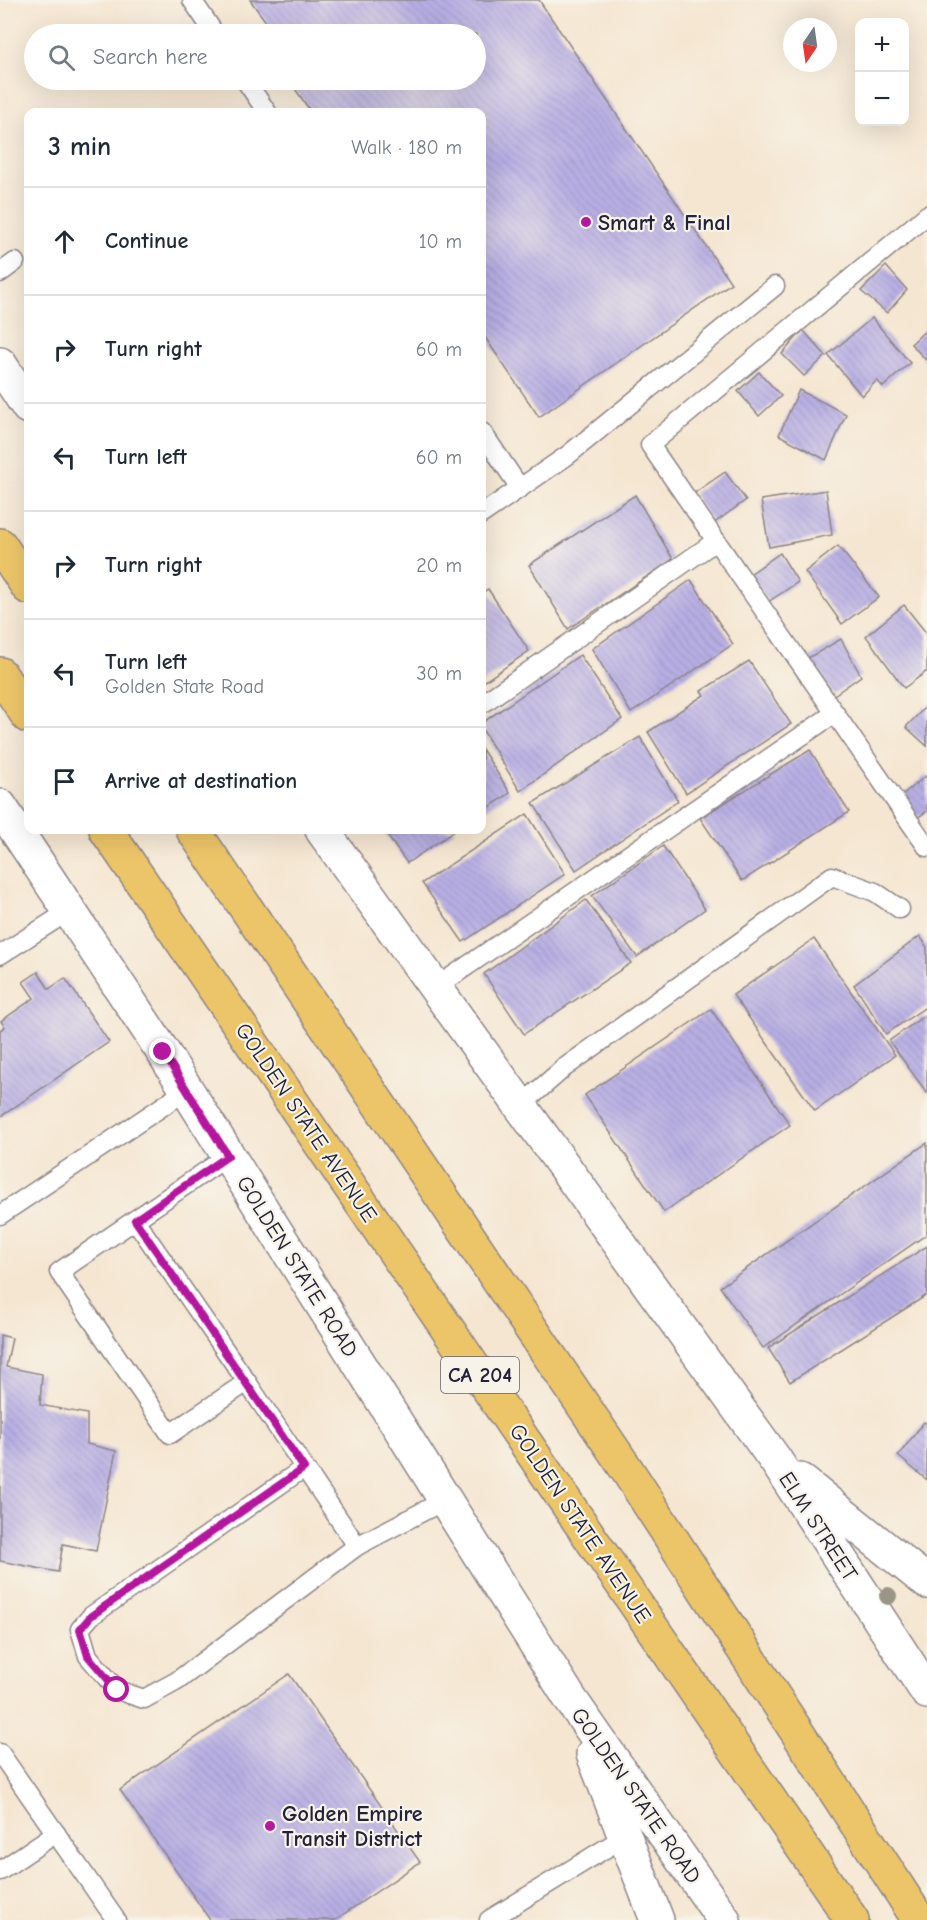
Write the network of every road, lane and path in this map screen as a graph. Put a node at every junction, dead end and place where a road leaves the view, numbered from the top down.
1 (192, 0) edge
2 (208, 24) edge
3 (252, 90) edge
4 (264, 108) edge
5 (927, 215) edge
6 (15, 262) dead end
7 (0, 273) edge
8 (775, 286) dead end
9 (0, 364) edge
10 (24, 401) edge
11 (486, 438) edge
12 (520, 488) junction
13 (486, 511) edge
14 (716, 541) junction
15 (0, 545) edge
16 (24, 581) edge
17 (0, 674) edge
18 (486, 701) edge
19 (24, 710) edge
20 (835, 713) junction
21 (0, 806) edge
22 (109, 834) edge
23 (196, 834) edge
24 (324, 834) edge
25 (927, 847) edge
26 (900, 909) dead end
27 (69, 910) junction
28 (0, 955) edge
29 (435, 988) junction
30 (187, 1090) junction
31 (519, 1107) junction
32 (228, 1156) junction
33 (0, 1215) edge
34 (135, 1220) junction
35 (247, 1382) junction
36 (776, 1461) junction
37 (304, 1468) junction
38 (445, 1500) junction
39 (357, 1546) junction
40 (927, 1582) edge
41 (927, 1692) edge
42 (571, 1700) junction
43 (0, 1753) edge
44 (56, 1833) junction
45 (626, 1836) junction
46 (0, 1871) edge
47 (116, 1920) edge
48 (489, 1920) edge
49 (657, 1920) edge
50 (724, 1920) edge
51 (852, 1920) edge
52 (919, 1920) edge

1 - 2 lane
3 - 4 lane
5 - 14 lane
6 - 7 lane
8 - 12 lane
9 - 10 street
11 - 12 lane
12 - 13 lane
14 - 18 lane
14 - 20 lane
15 - 16 highway
17 - 19 highway
20 - 25 lane
20 - 29 lane
21 - 27 street, GOLDEN STATE ROAD
22 - 51 highway, GOLDEN STATE AVENUE / CA 204
23 - 52 highway, CA 204
24 - 29 street
26 - 31 lane
27 - 28 lane
27 - 30 street, GOLDEN STATE ROAD
29 - 31 street
30 - 32 street, GOLDEN STATE ROAD
30 - 33 lane
31 - 36 street
32 - 34 lane
32 - 38 street, GOLDEN STATE ROAD
34 - 35 lane
34 - 35 lane
35 - 37 lane
36 - 40 street, ELM STREET
36 - 41 street, ELM STREET
37 - 39 lane
37 - 39 lane
38 - 39 lane
38 - 42 street, GOLDEN STATE ROAD
42 - 45 street, GOLDEN STATE ROAD
42 - 50 street, GOLDEN STATE ROAD
43 - 44 lane
44 - 46 lane
44 - 47 lane
45 - 48 lane
45 - 49 street, GOLDEN STATE ROAD

